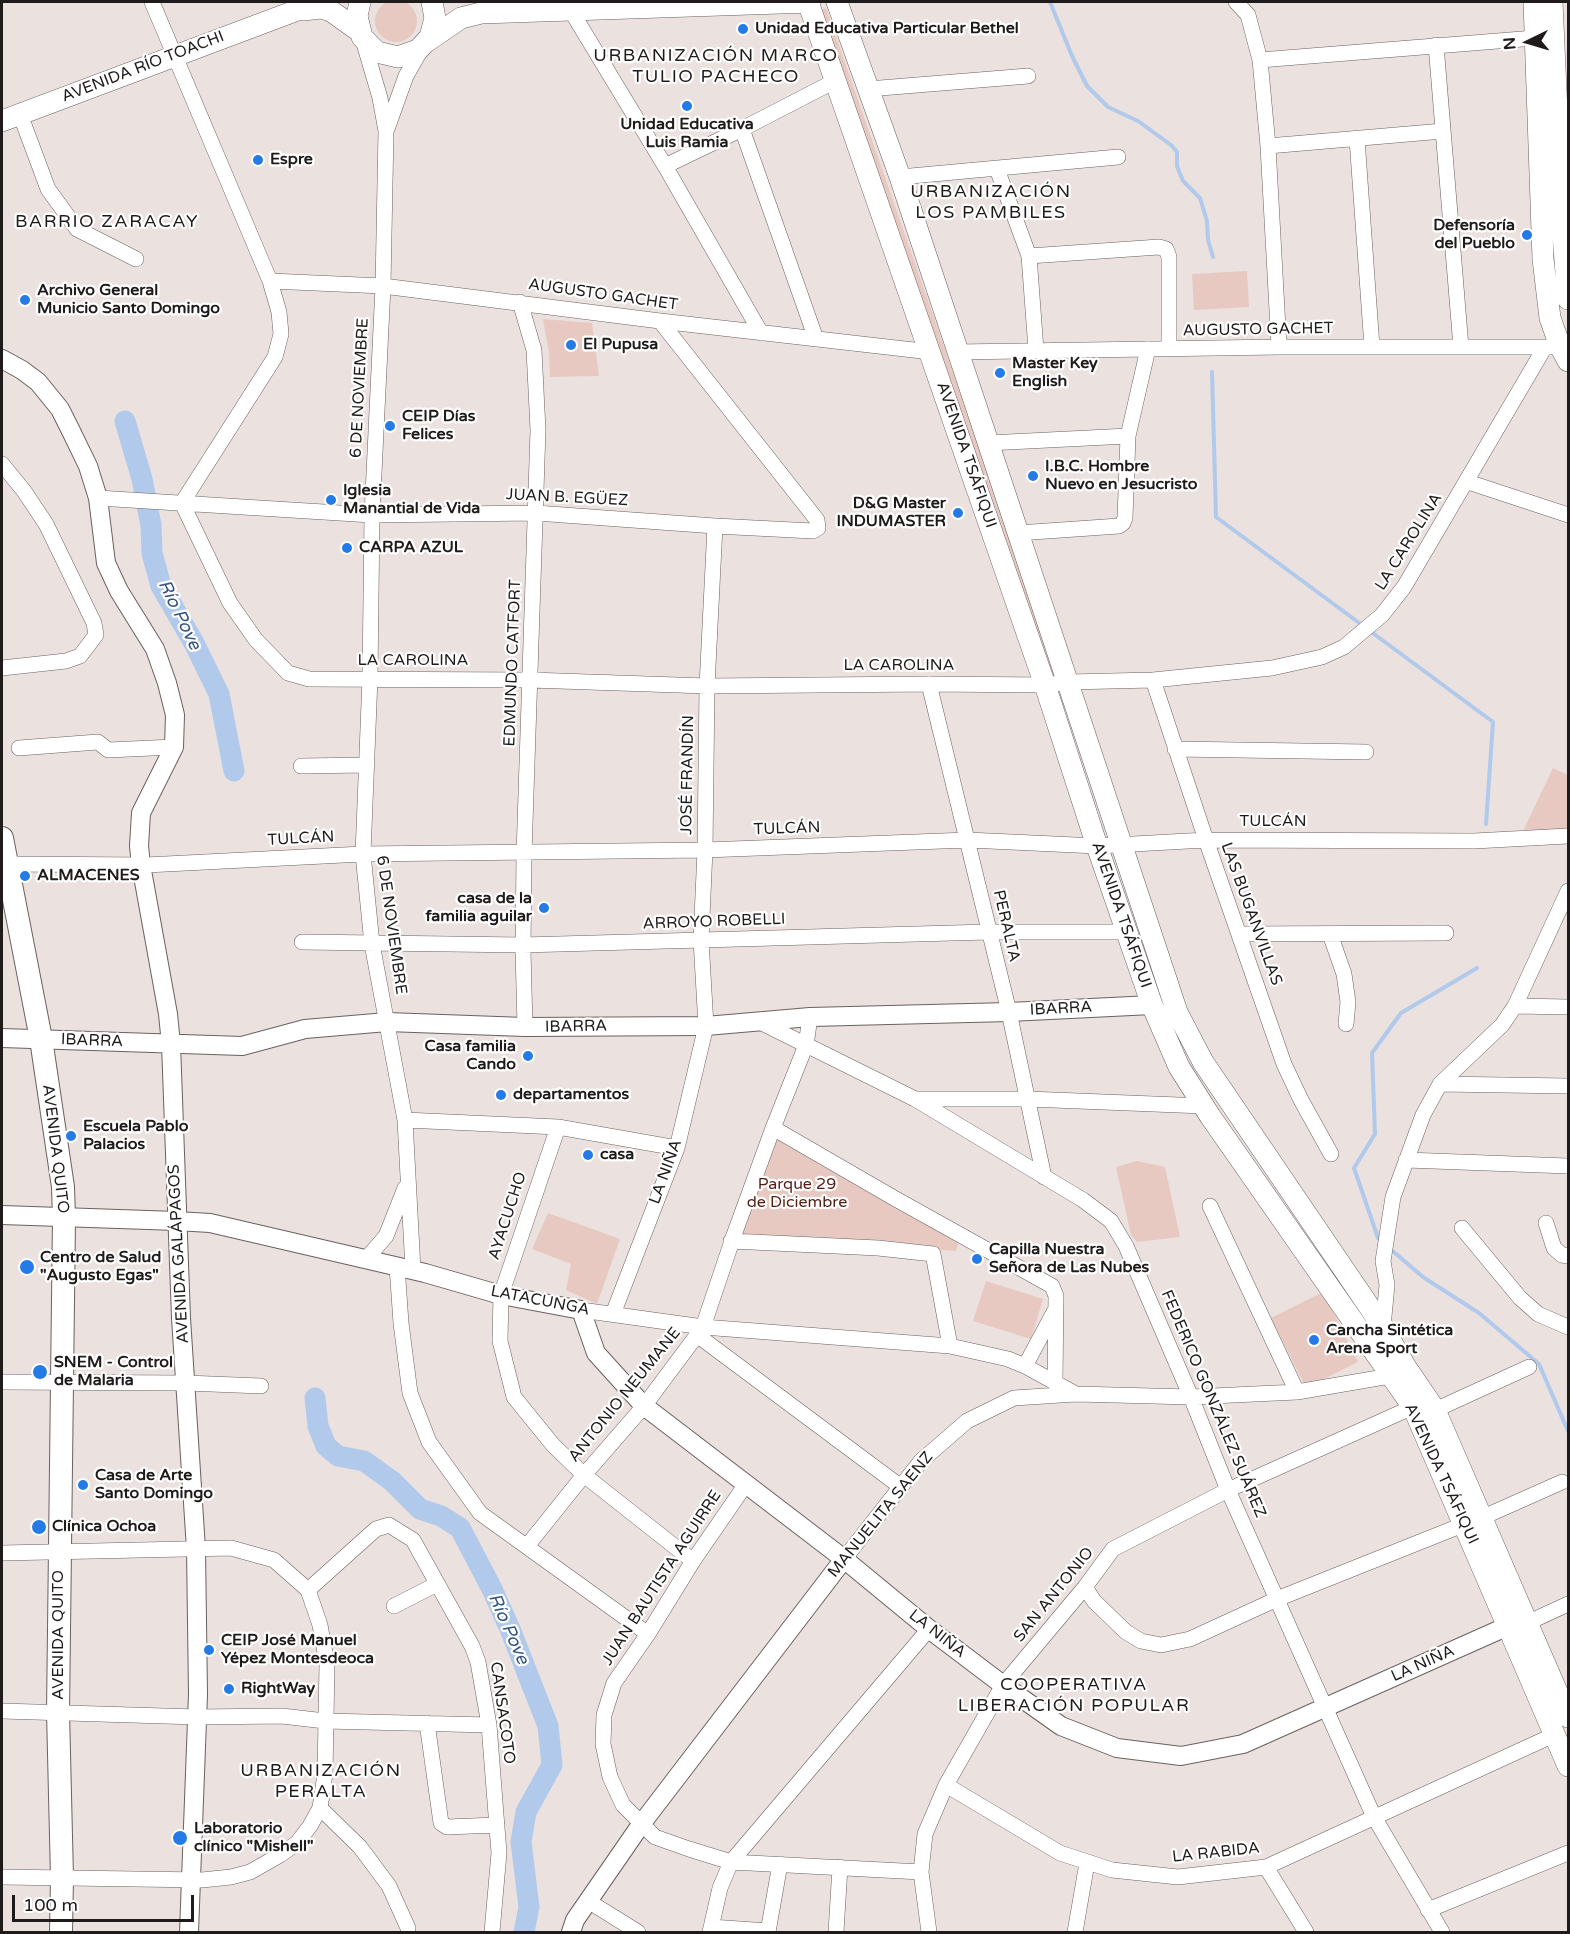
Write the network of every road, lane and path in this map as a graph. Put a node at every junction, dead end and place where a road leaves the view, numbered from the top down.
1 (152, 2) edge
2 (319, 2) edge
3 (360, 2) edge
4 (432, 2) edge
5 (808, 2) edge
6 (837, 2) edge
7 (1236, 2) edge
8 (1534, 2) edge
9 (1552, 2) edge
10 (570, 9) junction
11 (284, 13) junction
12 (361, 34) junction
13 (1535, 38) junction
14 (425, 44) junction
15 (1436, 45) junction
16 (174, 55) junction
17 (1260, 60) junction
18 (1028, 76) dead end
19 (835, 81) junction
20 (868, 89) junction
21 (11, 117) edge
22 (742, 129) junction
23 (386, 131) junction
24 (1443, 131) junction
25 (1357, 140) junction
26 (1268, 146) junction
27 (1118, 157) dead end
28 (665, 166) junction
29 (998, 169) junction
30 (900, 177) junction
31 (1029, 256) junction
32 (136, 259) dead end
33 (270, 281) junction
34 (383, 286) junction
35 (1569, 299) edge
36 (520, 302) junction
37 (660, 321) junction
38 (761, 333) junction
39 (816, 339) junction
40 (1279, 347) junction
41 (1372, 347) junction
42 (1461, 347) junction
43 (1169, 349) junction
44 (1036, 350) junction
45 (1148, 350) junction
46 (1558, 351) edge
47 (931, 352) junction
48 (957, 352) junction
49 (2, 359) edge
50 (1128, 436) junction
51 (988, 443) junction
52 (2, 464) edge
53 (1468, 482) junction
54 (99, 498) junction
55 (182, 503) junction
56 (536, 513) junction
57 (372, 515) junction
58 (1569, 515) edge
59 (716, 526) junction
60 (1018, 533) junction
61 (2, 668) edge
62 (369, 678) junction
63 (530, 680) junction
64 (1153, 680) junction
65 (1069, 682) junction
66 (929, 684) junction
67 (1046, 685) junction
68 (707, 686) junction
69 (174, 747) junction
70 (19, 748) dead end
71 (1175, 748) junction
72 (1366, 752) dead end
73 (366, 765) junction
74 (301, 766) dead end
75 (1569, 836) edge
76 (2, 838) edge
77 (968, 840) junction
78 (1206, 840) junction
79 (1121, 845) junction
80 (1097, 846) junction
81 (705, 850) junction
82 (363, 854) junction
83 (524, 854) junction
84 (6, 864) junction
85 (141, 865) junction
86 (1569, 891) edge
87 (988, 932) junction
88 (1126, 932) junction
89 (1446, 933) dead end
90 (1240, 934) junction
91 (1330, 934) junction
92 (701, 940) junction
93 (302, 942) dead end
94 (372, 944) junction
95 (523, 945) junction
96 (1152, 1005) junction
97 (1515, 1006) junction
98 (1569, 1007) edge
99 (1009, 1012) junction
100 (810, 1017) junction
101 (758, 1021) junction
102 (387, 1022) junction
103 (1346, 1024) dead end
104 (706, 1026) junction
105 (525, 1028) junction
106 (2, 1038) edge
107 (41, 1039) junction
108 (171, 1044) junction
109 (806, 1046) junction
110 (1440, 1084) junction
111 (1569, 1086) edge
112 (915, 1099) junction
113 (1028, 1100) junction
114 (1204, 1106) junction
115 (405, 1120) junction
116 (558, 1127) junction
117 (773, 1128) junction
118 (677, 1148) junction
119 (1331, 1154) dead end
120 (1406, 1160) junction
121 (1569, 1166) edge
122 (1044, 1177) junction
123 (407, 1182) junction
124 (1210, 1206) dead end
125 (2, 1215) edge
126 (64, 1218) junction
127 (177, 1221) junction
128 (1546, 1223) dead end
129 (1462, 1228) dead end
130 (732, 1241) junction
131 (1569, 1256) edge
132 (367, 1258) junction
133 (405, 1268) junction
134 (501, 1295) junction
135 (1055, 1309) junction
136 (581, 1310) junction
137 (613, 1314) junction
138 (1383, 1327) junction
139 (1569, 1327) edge
140 (700, 1331) junction
141 (950, 1346) junction
142 (1025, 1366) junction
143 (1529, 1367) dead end
144 (1390, 1376) junction
145 (2, 1382) edge
146 (1055, 1382) junction
147 (62, 1383) junction
148 (186, 1383) junction
149 (261, 1386) dead end
150 (1297, 1392) junction
151 (1076, 1394) junction
152 (1191, 1396) junction
153 (644, 1406) junction
154 (1413, 1407) junction
155 (1435, 1410) junction
156 (584, 1475) junction
157 (1562, 1482) dead end
158 (746, 1484) junction
159 (901, 1487) junction
160 (1228, 1490) junction
161 (1473, 1521) junction
162 (527, 1546) junction
163 (196, 1549) junction
164 (59, 1551) junction
165 (2, 1553) edge
166 (844, 1559) junction
167 (693, 1561) junction
168 (438, 1584) junction
169 (1085, 1587) junction
170 (308, 1590) junction
171 (1277, 1599) junction
172 (1569, 1604) edge
173 (394, 1606) dead end
174 (1517, 1625) junction
175 (929, 1629) junction
176 (648, 1634) junction
177 (1003, 1685) junction
178 (1326, 1707) junction
179 (2, 1711) edge
180 (58, 1712) junction
181 (197, 1717) junction
182 (1569, 1717) edge
183 (325, 1721) junction
184 (427, 1724) junction
185 (489, 1725) junction
186 (1556, 1734) junction
187 (1569, 1766) edge
188 (946, 1785) junction
189 (320, 1808) junction
190 (1374, 1817) junction
191 (642, 1823) junction
192 (497, 1825) junction
193 (1569, 1853) edge
194 (730, 1862) junction
195 (1087, 1863) junction
196 (780, 1864) junction
197 (840, 1867) junction
198 (1266, 1867) junction
199 (921, 1872) junction
200 (2, 1877) edge
201 (62, 1878) junction
202 (190, 1880) junction
203 (588, 1901) junction
204 (1428, 1910) junction
205 (408, 1928) dead end
206 (711, 1930) edge
207 (61, 1932) edge
208 (189, 1932) edge
209 (492, 1932) edge
210 (571, 1932) edge
211 (638, 1932) edge
212 (768, 1932) edge
213 (836, 1932) edge
214 (929, 1932) edge
215 (1075, 1932) edge
216 (1306, 1932) edge
217 (1442, 1932) edge

1 - 16 street
2 - 11 main road, AVENIDA RÍO TOACHI
3 - 12 main road
4 - 14 main road
5 - 10 main road
5 - 19 main road, AVENIDA TSÁFIQUI
6 - 20 main road, AVENIDA TSÁFIQUI
7 - 17 street
8 - 13 main road
9 - 35 main road
10 - 14 main road
10 - 28 street
11 - 12 main road, AVENIDA RÍO TOACHI
11 - 16 main road, AVENIDA RÍO TOACHI
12 - 14 main road, AVENIDA RÍO TOACHI
12 - 23 street, 6 DE NOVIEMBRE
13 - 15 street
13 - 46 main road
14 - 23 street, 6 DE NOVIEMBRE
15 - 17 street
15 - 24 street
16 - 21 main road, AVENIDA RÍO TOACHI
16 - 33 street
17 - 26 street
18 - 20 street
19 - 22 street
19 - 47 main road, AVENIDA TSÁFIQUI
20 - 30 main road, AVENIDA TSÁFIQUI
21 - 32 street
22 - 28 street
22 - 39 street
23 - 34 street, 6 DE NOVIEMBRE
24 - 25 street
24 - 42 street
25 - 26 street
25 - 41 street
26 - 40 street
27 - 29 street
28 - 38 street
29 - 30 street
29 - 31 street
30 - 48 main road, AVENIDA TSÁFIQUI
31 - 43 street
31 - 44 street
33 - 34 street, AUGUSTO GACHET
33 - 55 street
34 - 36 street, AUGUSTO GACHET
34 - 57 street, 6 DE NOVIEMBRE
36 - 37 street, AUGUSTO GACHET
36 - 56 street, EDMUNDO CATFORT
37 - 38 street, AUGUSTO GACHET
37 - 59 street, JUAN B. EGÜEZ
38 - 39 street, AUGUSTO GACHET
39 - 47 street, AUGUSTO GACHET
40 - 41 street, AUGUSTO GACHET
40 - 43 street, AUGUSTO GACHET
41 - 42 street, AUGUSTO GACHET
42 - 46 street, AUGUSTO GACHET
43 - 45 street, AUGUSTO GACHET
44 - 45 street, AUGUSTO GACHET
44 - 48 street, AUGUSTO GACHET
45 - 50 street
46 - 53 street, LA CAROLINA
47 - 67 main road, AVENIDA TSÁFIQUI
48 - 51 main road, AVENIDA TSÁFIQUI
49 - 54 street
50 - 51 street
50 - 60 street
51 - 60 main road, AVENIDA TSÁFIQUI
52 - 61 street
53 - 58 street
53 - 64 street, LA CAROLINA
54 - 55 street, JUAN B. EGÜEZ
54 - 69 street
55 - 57 street, JUAN B. EGÜEZ
55 - 62 street, LA CAROLINA
56 - 57 street, JUAN B. EGÜEZ
56 - 59 street, JUAN B. EGÜEZ
56 - 63 street, EDMUNDO CATFORT
57 - 62 street, 6 DE NOVIEMBRE
59 - 68 street, JOSÉ FRANDÍN
60 - 65 main road, AVENIDA TSÁFIQUI
62 - 63 street, LA CAROLINA
62 - 73 street, 6 DE NOVIEMBRE
63 - 68 street, LA CAROLINA
63 - 83 street, EDMUNDO CATFORT
64 - 65 street, LA CAROLINA
64 - 71 street, LAS BUGANVILLAS
65 - 67 street, LA CAROLINA
65 - 79 main road, AVENIDA TSÁFIQUI
66 - 67 street, LA CAROLINA
66 - 68 street, LA CAROLINA
66 - 77 street, PERALTA
67 - 80 main road, AVENIDA TSÁFIQUI
68 - 81 street, JOSÉ FRANDÍN
69 - 70 street
69 - 85 street, AVENIDA GALÁPAGOS
71 - 72 street
71 - 78 street, LAS BUGANVILLAS
73 - 74 street
73 - 82 street, 6 DE NOVIEMBRE
75 - 78 street, TULCÁN
76 - 84 main road, AVENIDA QUITO
77 - 80 street, TULCÁN
77 - 81 street, TULCÁN
77 - 87 street, PERALTA
78 - 79 street, TULCÁN
78 - 90 street, LAS BUGANVILLAS
79 - 80 street, TULCÁN
79 - 138 main road, AVENIDA TSÁFIQUI
80 - 88 main road, AVENIDA TSÁFIQUI
81 - 83 street, TULCÁN
81 - 92 street, JOSÉ FRANDÍN
82 - 83 street, TULCÁN
82 - 85 street, TULCÁN
82 - 94 street, 6 DE NOVIEMBRE
83 - 95 street, EDMUNDO CATFORT
84 - 85 street, TULCÁN
84 - 107 main road, AVENIDA QUITO
85 - 108 street, AVENIDA GALÁPAGOS
86 - 97 street
87 - 88 street, ARROYO ROBELLI
87 - 92 street, ARROYO ROBELLI
87 - 99 street, PERALTA
88 - 96 main road, AVENIDA TSÁFIQUI
89 - 91 street
90 - 91 street
90 - 119 street, LAS BUGANVILLAS
91 - 103 street
92 - 95 street, ARROYO ROBELLI
92 - 104 street, JOSÉ FRANDÍN
93 - 94 street, ARROYO ROBELLI
94 - 95 street, ARROYO ROBELLI
94 - 102 street, 6 DE NOVIEMBRE
95 - 105 street, EDMUNDO CATFORT
96 - 99 street, IBARRA
96 - 114 main road, AVENIDA TSÁFIQUI
97 - 98 street
97 - 110 street
99 - 100 street, IBARRA
99 - 113 street, PERALTA
100 - 101 street, IBARRA
100 - 109 street, ANTONIO NEUMANE
101 - 104 street, IBARRA
101 - 109 street, FEDERICO GONZÁLEZ SUÁREZ
102 - 105 street, IBARRA
102 - 108 street, IBARRA
102 - 115 street, 6 DE NOVIEMBRE
104 - 105 street, IBARRA
104 - 118 street, LA NIÑA
106 - 107 street, IBARRA
107 - 108 street, IBARRA
107 - 126 main road, AVENIDA QUITO
108 - 127 street, AVENIDA GALÁPAGOS
109 - 112 street, FEDERICO GONZÁLEZ SUÁREZ
109 - 117 street, ANTONIO NEUMANE
110 - 111 street
110 - 120 street
112 - 113 street
112 - 122 street, FEDERICO GONZÁLEZ SUÁREZ
113 - 114 street
113 - 122 street, PERALTA
114 - 144 main road, AVENIDA TSÁFIQUI
115 - 116 street
115 - 123 street, 6 DE NOVIEMBRE
116 - 118 street
116 - 134 street, AYACUCHO
117 - 130 street, ANTONIO NEUMANE
117 - 135 street
118 - 137 street, LA NIÑA
120 - 121 street
120 - 138 street
122 - 152 street, FEDERICO GONZÁLEZ SUÁREZ
123 - 132 street, 6 DE NOVIEMBRE
123 - 133 street, 6 DE NOVIEMBRE
124 - 150 street
125 - 126 street, LATACUNGA
126 - 127 street, LATACUNGA
126 - 147 main road, AVENIDA QUITO
127 - 132 street, LATACUNGA
127 - 148 street, AVENIDA GALÁPAGOS
128 - 131 street
129 - 139 street
130 - 140 street, ANTONIO NEUMANE
130 - 141 street
132 - 133 street, LATACUNGA
133 - 134 street, LATACUNGA
133 - 162 street, 6 DE NOVIEMBRE
134 - 136 street, LATACUNGA
134 - 156 street, AYACUCHO
135 - 142 street
135 - 146 street
136 - 137 street, LATACUNGA
136 - 153 street, LA NIÑA
137 - 140 street, LATACUNGA
138 - 155 main road, AVENIDA TSÁFIQUI
140 - 141 street, LATACUNGA
140 - 153 street, ANTONIO NEUMANE
140 - 159 street
141 - 142 street, LATACUNGA
142 - 146 street, LATACUNGA
143 - 155 street
144 - 150 street, MANUELITA SAENZ
144 - 154 main road, AVENIDA TSÁFIQUI
145 - 147 street
146 - 151 street, LATACUNGA
147 - 148 street
147 - 164 main road, AVENIDA QUITO
148 - 149 street
148 - 163 street, AVENIDA GALÁPAGOS
150 - 152 street, MANUELITA SAENZ
151 - 152 street, MANUELITA SAENZ
151 - 159 street, MANUELITA SAENZ
152 - 160 street, FEDERICO GONZÁLEZ SUÁREZ
153 - 156 street, ANTONIO NEUMANE
153 - 158 street, LA NIÑA
154 - 160 street, SAN ANTONIO
154 - 161 main road, AVENIDA TSÁFIQUI
155 - 161 main road, AVENIDA TSÁFIQUI
156 - 162 street, ANTONIO NEUMANE
156 - 167 street, AYACUCHO
157 - 161 street
158 - 166 street, LA NIÑA
158 - 167 street, JUAN BAUTISTA AGUIRRE
159 - 166 street, MANUELITA SAENZ
160 - 169 street, SAN ANTONIO
160 - 171 street, FEDERICO GONZÁLEZ SUÁREZ
161 - 171 street
161 - 174 main road, AVENIDA TSÁFIQUI
162 - 176 street, 6 DE NOVIEMBRE
163 - 164 street
163 - 170 street
163 - 181 street, AVENIDA GALÁPAGOS
164 - 165 street
164 - 180 main road, AVENIDA QUITO
166 - 175 street, LA NIÑA
166 - 191 street, MANUELITA SAENZ
167 - 176 street, JUAN BAUTISTA AGUIRRE
168 - 170 street, CANSACOTO
168 - 173 street
168 - 185 street, CANSACOTO
169 - 171 street
169 - 177 street, SAN ANTONIO
170 - 183 street
171 - 178 street, FEDERICO GONZÁLEZ SUÁREZ
172 - 174 street
174 - 178 street, LA NIÑA
174 - 182 main road, AVENIDA TSÁFIQUI
174 - 186 main road, AVENIDA TSÁFIQUI
175 - 177 street, LA NIÑA
175 - 194 street
176 - 191 street, JUAN BAUTISTA AGUIRRE
177 - 178 street, LA NIÑA
177 - 188 street, SAN ANTONIO
178 - 190 street, FEDERICO GONZÁLEZ SUÁREZ
179 - 180 street
180 - 181 street
180 - 201 main road, AVENIDA QUITO
181 - 183 street
181 - 202 street, AVENIDA GALÁPAGOS
183 - 184 street
183 - 189 street
184 - 185 street
184 - 192 street
185 - 192 street, CANSACOTO
186 - 187 main road, AVENIDA TSÁFIQUI
186 - 190 street, LA RABIDA
188 - 195 street, LA RABIDA
188 - 199 street, SAN ANTONIO
189 - 202 street
189 - 205 street
190 - 198 street, LA RABIDA
190 - 204 street, FEDERICO GONZÁLEZ SUÁREZ
191 - 194 street, JUAN BAUTISTA AGUIRRE
191 - 203 street, MANUELITA SAENZ
192 - 209 street, CANSACOTO
193 - 204 street
194 - 196 street, JUAN BAUTISTA AGUIRRE
194 - 206 street
195 - 198 street, LA RABIDA
195 - 215 street
196 - 197 street, JUAN BAUTISTA AGUIRRE
196 - 212 street
197 - 199 street, JUAN BAUTISTA AGUIRRE
197 - 213 street
198 - 216 street
199 - 214 street, SAN ANTONIO
200 - 201 street
201 - 202 street
201 - 207 main road, AVENIDA QUITO
202 - 208 street, AVENIDA GALÁPAGOS
203 - 210 street, MANUELITA SAENZ
203 - 211 street
204 - 217 street, FEDERICO GONZÁLEZ SUÁREZ
206 - 212 street

